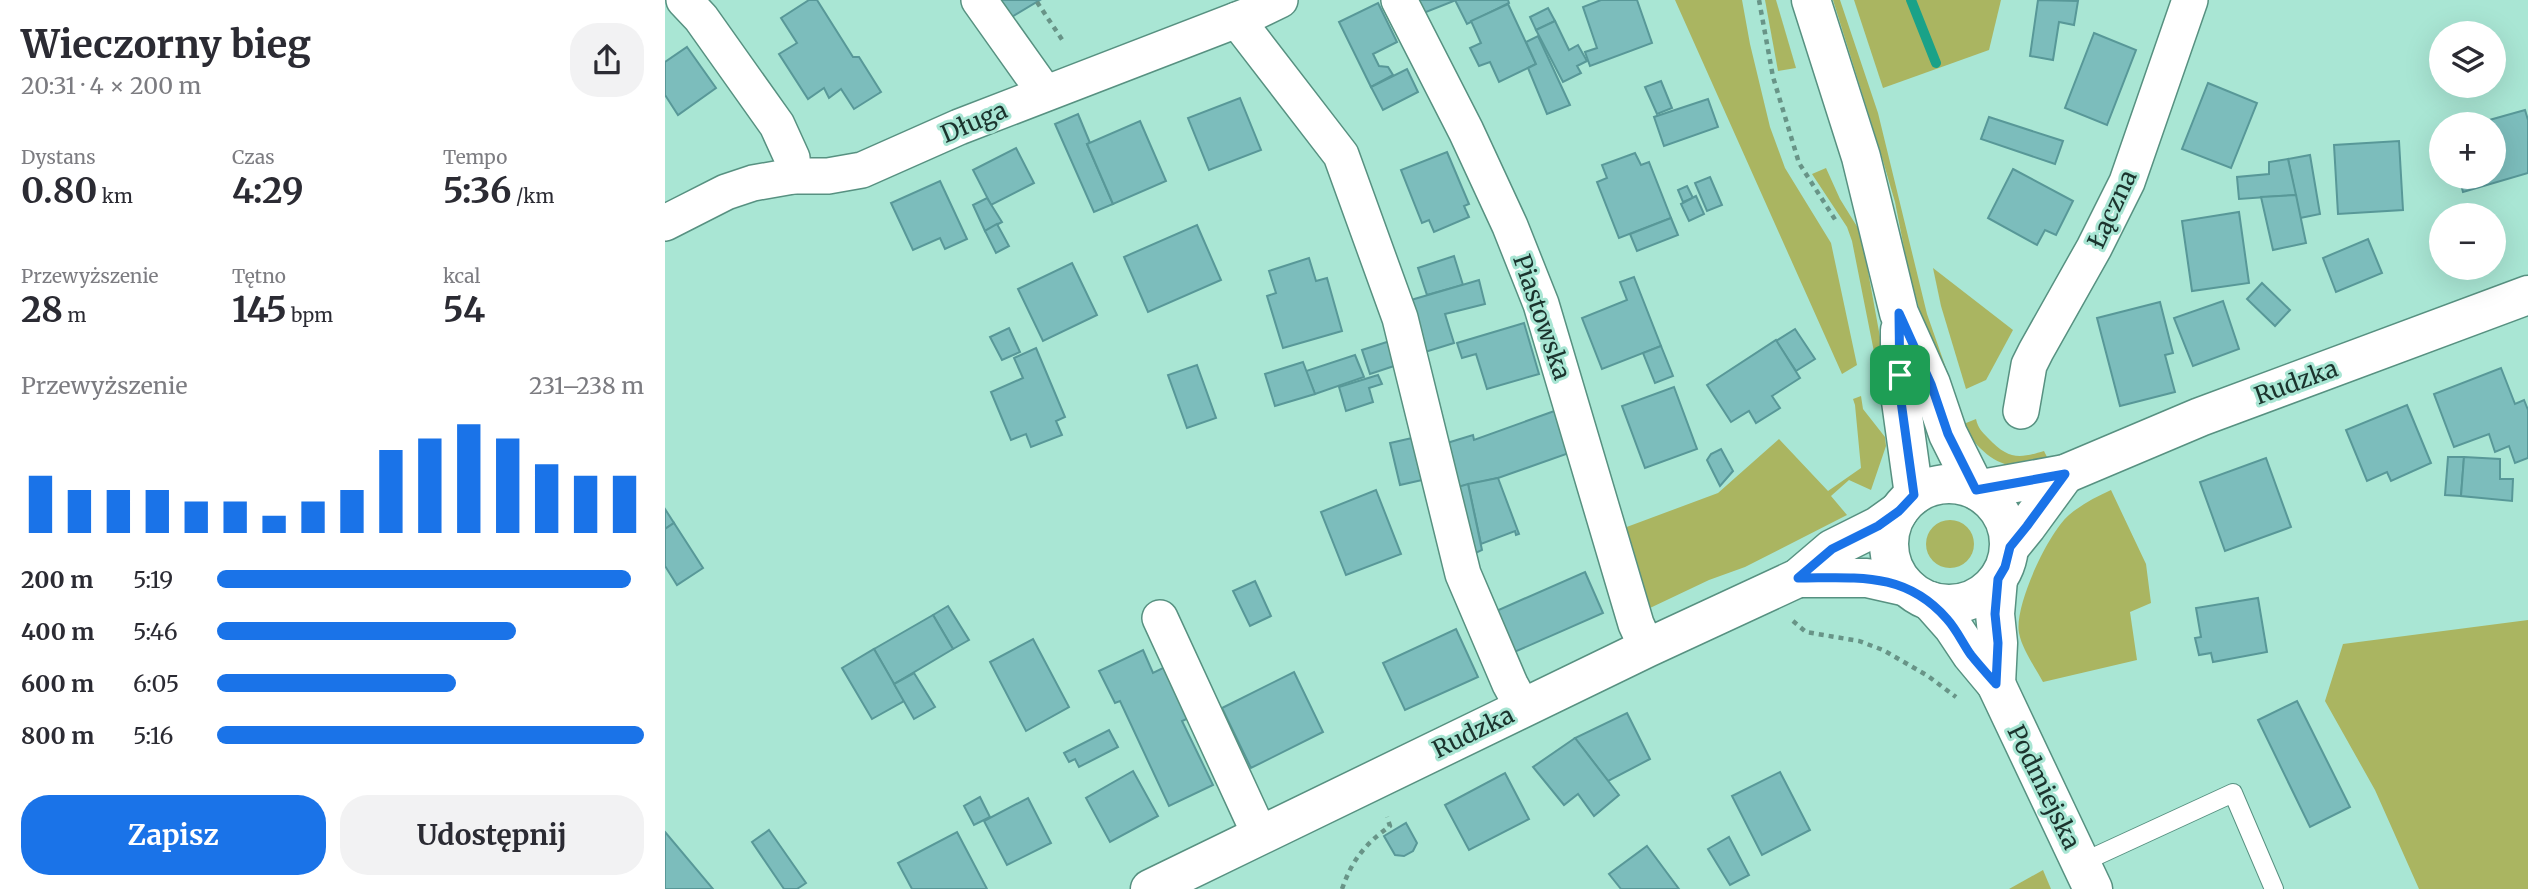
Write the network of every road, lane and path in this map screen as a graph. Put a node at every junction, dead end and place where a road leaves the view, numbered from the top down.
1 (684, 0) edge
2 (979, 0) edge
3 (1280, 0) edge
4 (1399, 0) edge
5 (1759, 0) edge
6 (1811, 0) edge
7 (2190, 0) edge
8 (1037, 2) dead end
9 (1240, 12) edge
10 (1063, 41) dead end
11 (1045, 93) junction
12 (793, 176) junction
13 (665, 223) edge
14 (1837, 224) dead end
15 (2528, 295) edge
16 (1899, 313) junction
17 (2021, 411) dead end
18 (2065, 474) junction
19 (1976, 490) junction
20 (1906, 503) junction
21 (2004, 563) junction
22 (1798, 578) junction
23 (1919, 594) junction
24 (1786, 614) dead end
25 (1160, 618) dead end
26 (1647, 648) junction
27 (1982, 690) junction
28 (1523, 708) junction
29 (1384, 809) dead end
30 (1260, 835) junction
31 (2087, 876) edge
32 (1150, 889) edge
33 (1342, 889) edge
34 (2274, 889) edge

1 - 12 street
2 - 11 street
3 - 9 street, Długa
4 - 26 street, Piastowska
5 - 14 path
6 - 16 main road
7 - 17 street, Łączna
8 - 10 path
9 - 11 street, Długa
9 - 28 street
11 - 12 street, Długa
12 - 13 street, Długa
15 - 18 main road, Rudzka
16 - 19 main road
16 - 20 main road
18 - 19 main road, Rudzka
18 - 21 main road
19 - 20 main road
19 - 21 main road
20 - 22 main road, Rudzka
20 - 23 main road
21 - 23 main road
21 - 27 main road, Podmiejska
22 - 23 main road, Rudzka
22 - 26 main road, Rudzka
23 - 27 main road, Podmiejska
24 - 27 path
25 - 30 street
26 - 28 main road, Rudzka
27 - 31 main road, Podmiejska
28 - 30 main road, Rudzka
29 - 33 path
30 - 32 main road, Rudzka
31 - 34 lane

